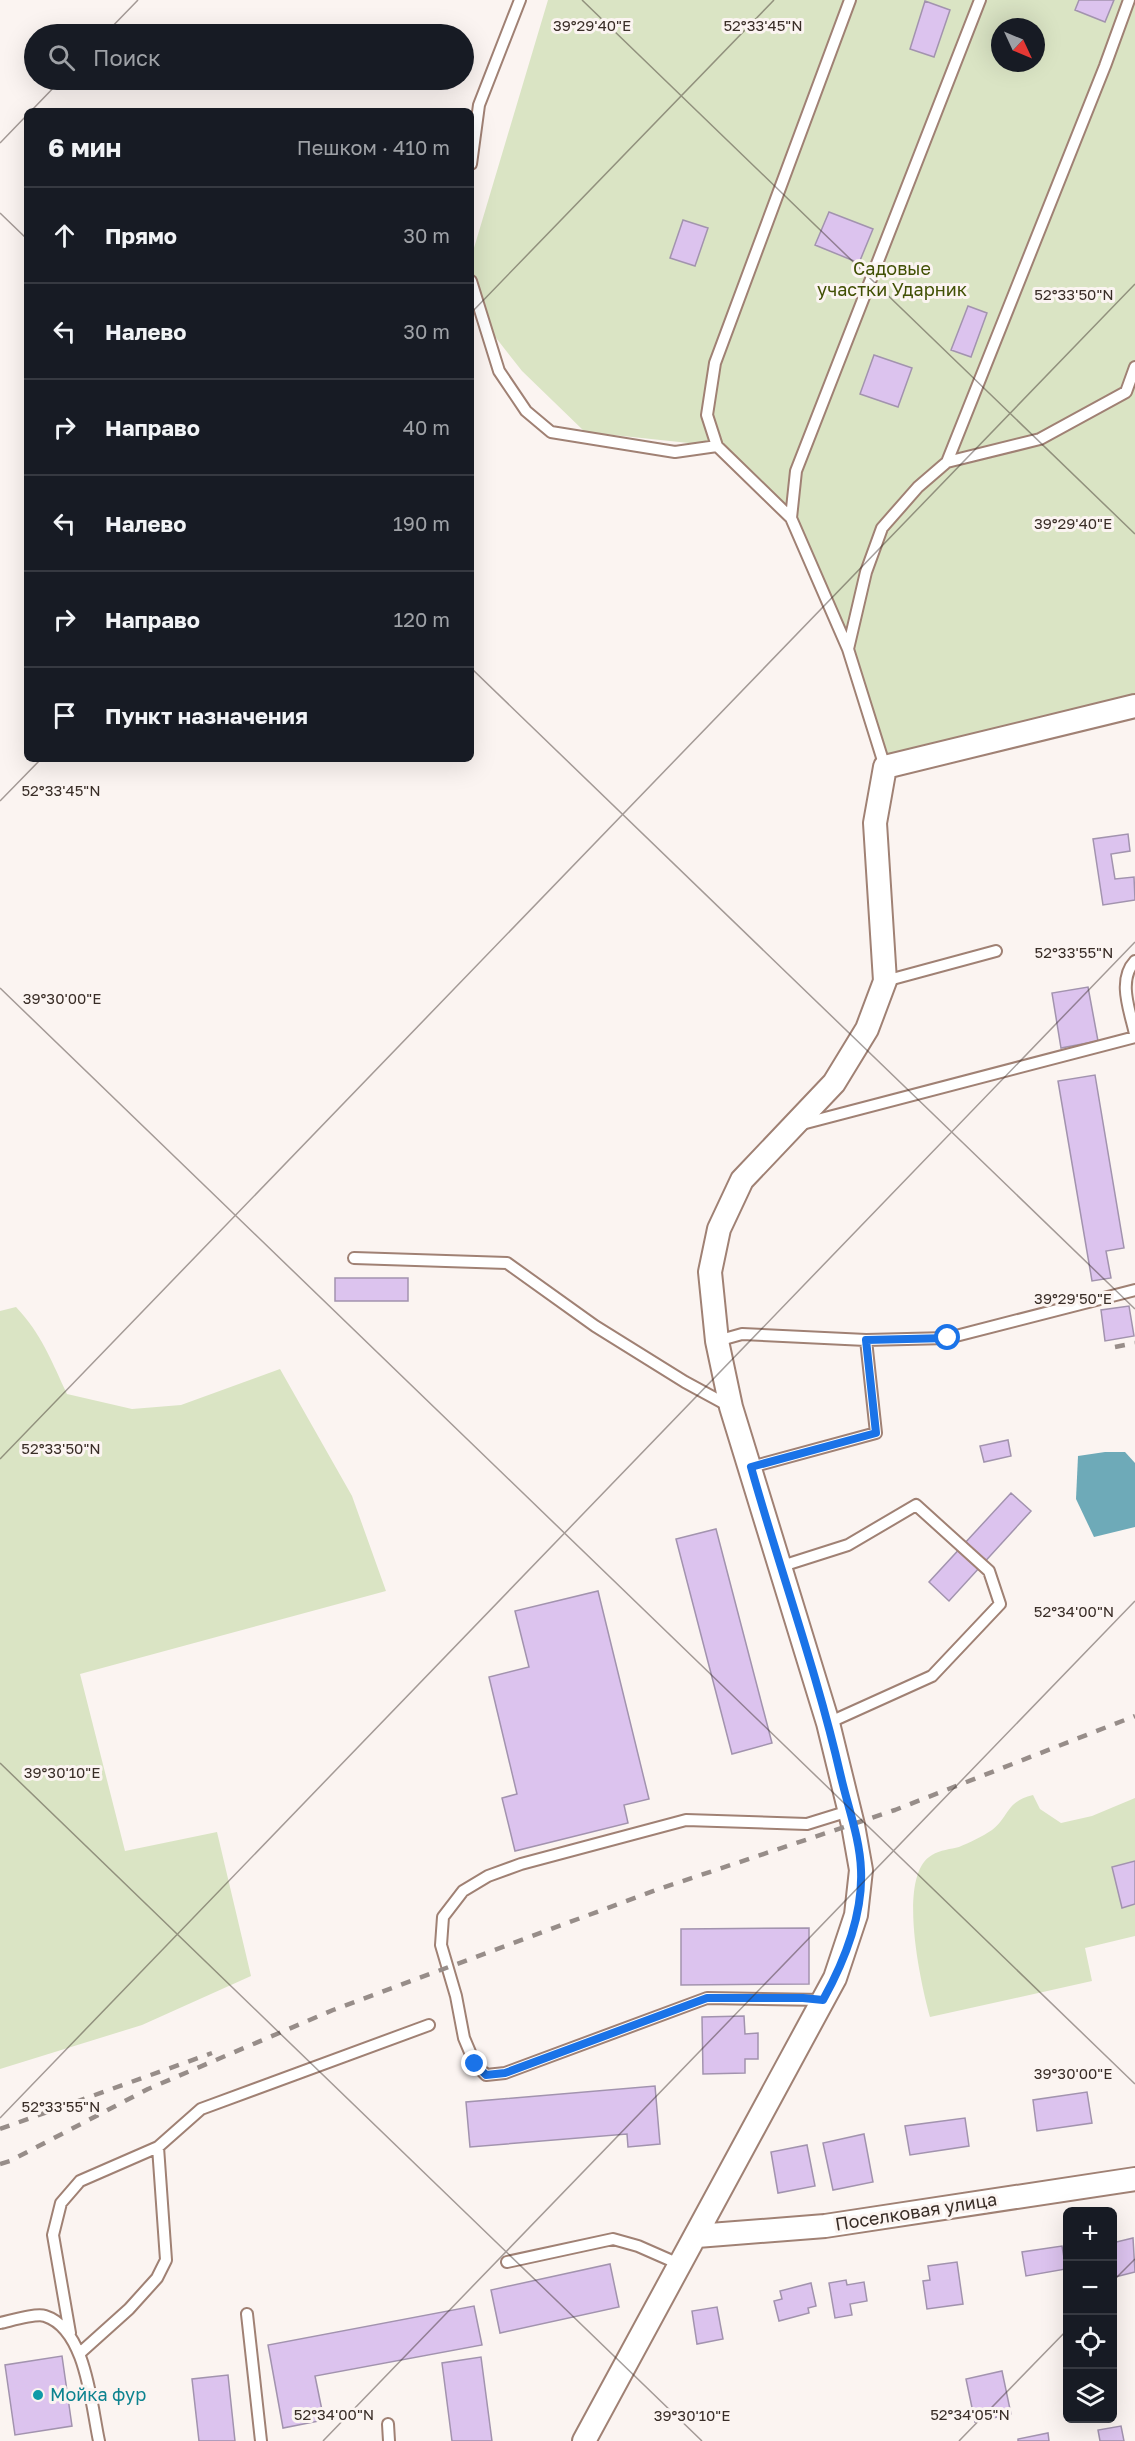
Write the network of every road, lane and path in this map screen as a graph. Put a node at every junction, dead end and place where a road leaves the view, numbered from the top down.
1 (520, 0) edge
2 (850, 0) edge
3 (980, 0) edge
4 (1129, 0) edge
5 (474, 142) edge
6 (474, 291) edge
7 (1135, 367) edge
8 (1130, 390) edge
9 (717, 446) junction
10 (947, 462) junction
11 (791, 518) junction
12 (848, 649) junction
13 (1135, 706) edge
14 (885, 767) junction
15 (996, 951) dead end
16 (1135, 961) edge
17 (885, 981) junction
18 (1135, 1035) edge
19 (796, 1126) junction
20 (354, 1258) dead end
21 (1135, 1290) edge
22 (866, 1340) junction
23 (717, 1341) junction
24 (731, 1407) junction
25 (751, 1467) junction
26 (779, 1567) junction
27 (828, 1723) junction
28 (849, 1811) junction
29 (823, 2000) junction
30 (429, 2025) dead end
31 (158, 2147) junction
32 (1135, 2179) edge
33 (697, 2236) junction
34 (507, 2262) dead end
35 (679, 2264) junction
36 (247, 2314) dead end
37 (0, 2323) edge
38 (70, 2333) junction
39 (80, 2353) junction
40 (388, 2424) dead end
41 (99, 2441) edge
42 (261, 2441) edge
43 (389, 2441) edge
44 (584, 2441) edge

1 - 5 lane
2 - 9 lane
3 - 11 lane
4 - 10 lane
6 - 9 lane
7 - 8 lane
8 - 10 lane
9 - 11 lane
10 - 12 lane
11 - 12 lane
12 - 14 lane
13 - 14 street
14 - 17 street
15 - 17 lane
16 - 18 lane
17 - 19 street
18 - 19 lane
19 - 23 street
20 - 24 lane
21 - 22 lane
22 - 23 lane
22 - 25 lane
23 - 24 street
24 - 25 street
25 - 26 street
26 - 27 street
26 - 27 lane
27 - 28 street
28 - 29 street
28 - 29 lane
29 - 33 street
30 - 31 lane
31 - 38 lane
31 - 39 lane
32 - 33 street, Поселковая улица
33 - 35 street
34 - 35 lane
35 - 44 street
36 - 42 lane
37 - 38 lane
38 - 39 lane
39 - 41 lane
40 - 43 lane

